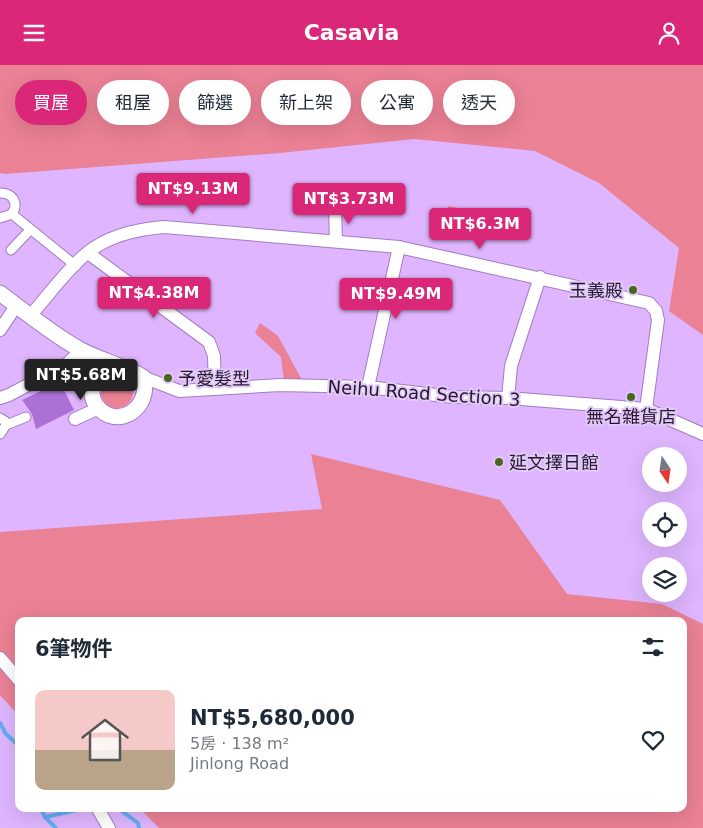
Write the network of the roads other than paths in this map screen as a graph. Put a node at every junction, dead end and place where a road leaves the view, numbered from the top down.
1 (0, 193) edge
2 (335, 209) dead end
3 (12, 214) junction
4 (0, 218) edge
5 (30, 230) junction
6 (336, 241) junction
7 (398, 247) junction
8 (11, 250) dead end
9 (88, 253) junction
10 (76, 266) junction
11 (540, 277) junction
12 (0, 293) edge
13 (16, 306) junction
14 (30, 316) junction
15 (0, 330) edge
16 (81, 350) junction
17 (142, 377) junction
18 (368, 387) junction
19 (215, 389) junction
20 (0, 398) edge
21 (508, 399) junction
22 (99, 408) junction
23 (646, 409) junction
24 (26, 417) dead end
25 (76, 419) dead end
26 (3, 422) edge
27 (0, 434) edge
28 (703, 434) edge
29 (0, 658) edge
30 (15, 675) edge
31 (100, 812) edge
32 (109, 828) edge

1 - 3 street
2 - 6 street
3 - 4 street
3 - 5 street
5 - 8 street
5 - 10 street
6 - 7 street
6 - 9 street
7 - 11 street
7 - 18 street
9 - 10 street
9 - 19 street
10 - 14 street
11 - 21 street
11 - 23 street
12 - 13 street
13 - 14 street
13 - 15 street
14 - 16 street
16 - 17 street
16 - 20 street
16 - 22 street
17 - 19 street, Neihu Road Section 3
17 - 22 street
18 - 19 street, Neihu Road Section 3
18 - 21 street, Neihu Road Section 3
21 - 23 street, Neihu Road Section 3
22 - 25 street
23 - 28 street, Neihu Road Section 3
24 - 26 street
26 - 27 street
29 - 30 street
31 - 32 street

